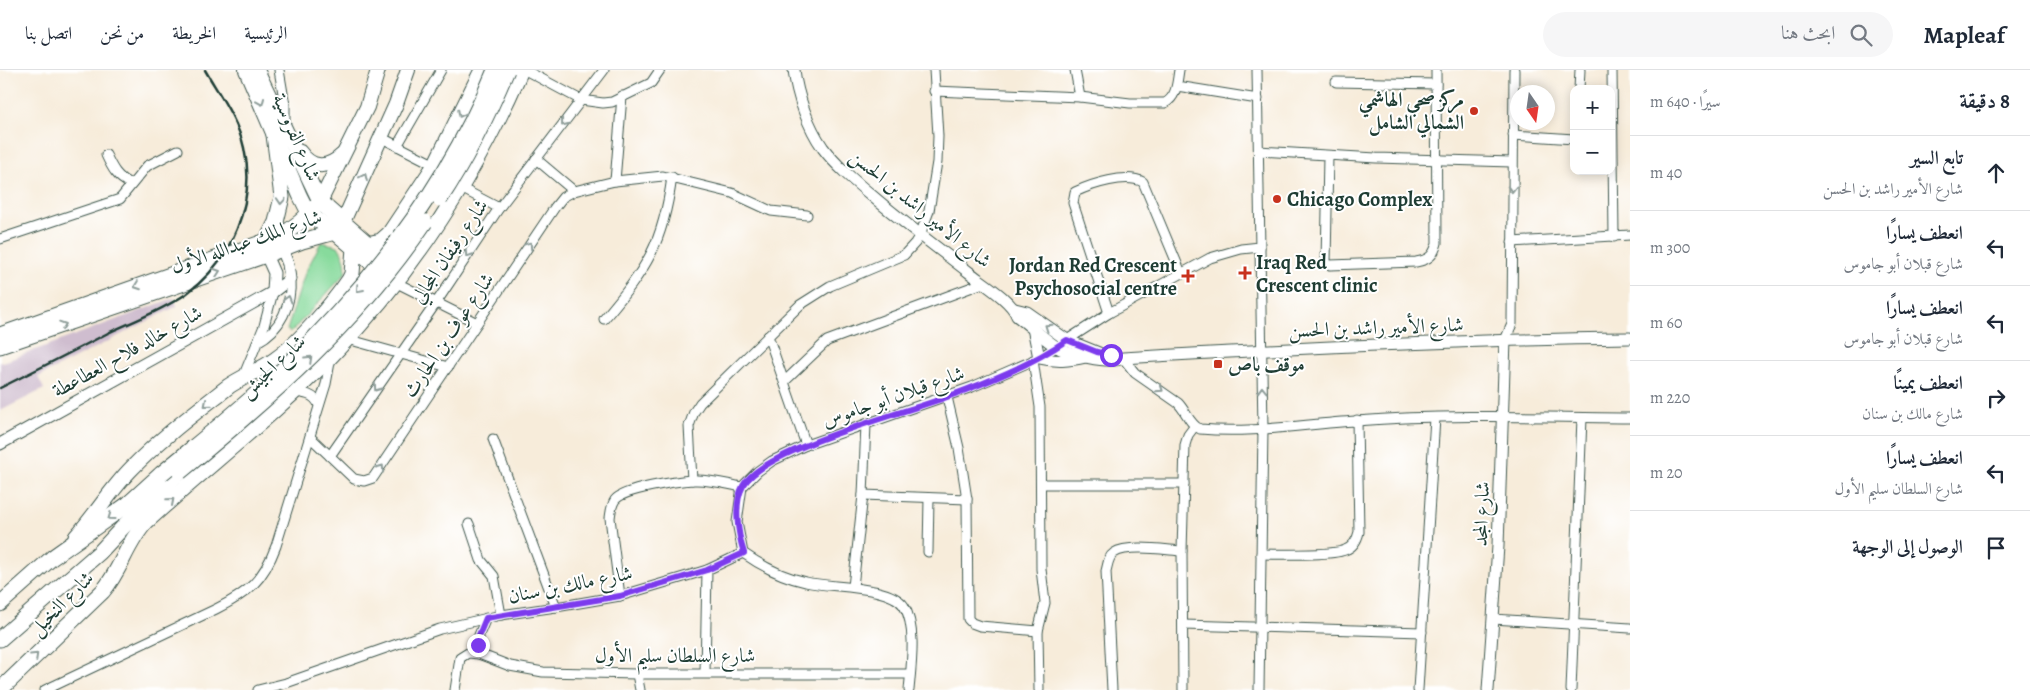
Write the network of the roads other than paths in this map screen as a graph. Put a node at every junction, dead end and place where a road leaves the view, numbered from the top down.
1 (246, 70) edge
2 (257, 70) edge
3 (279, 70) edge
4 (378, 70) edge
5 (408, 70) edge
6 (441, 70) edge
7 (482, 70) edge
8 (495, 70) edge
9 (507, 70) edge
10 (521, 70) edge
11 (525, 70) edge
12 (604, 70) edge
13 (660, 70) edge
14 (794, 70) edge
15 (934, 70) edge
16 (1075, 70) edge
17 (1179, 70) edge
18 (1257, 70) edge
19 (1436, 70) edge
20 (1514, 70) edge
21 (1580, 70) edge
22 (1612, 70) edge
23 (1336, 82) dead end
24 (1436, 84) junction
25 (1579, 85) edge
26 (1177, 86) junction
27 (934, 91) junction
28 (622, 96) junction
29 (1080, 97) junction
30 (582, 100) junction
31 (1258, 100) junction
32 (280, 130) junction
33 (1513, 135) junction
34 (382, 138) junction
35 (1570, 139) edge
36 (291, 140) junction
37 (397, 146) junction
38 (178, 150) dead end
39 (346, 151) junction
40 (1258, 151) junction
41 (106, 155) dead end
42 (1328, 156) junction
43 (536, 159) junction
44 (1435, 160) junction
45 (1512, 162) junction
46 (434, 165) junction
47 (672, 177) junction
48 (615, 181) junction
49 (131, 184) junction
50 (461, 188) junction
51 (574, 191) junction
52 (320, 202) junction
53 (499, 208) junction
54 (309, 214) junction
55 (807, 215) dead end
56 (339, 227) junction
57 (920, 235) junction
58 (1630, 235) edge
59 (1614, 237) junction
60 (0, 239) edge
61 (1512, 242) junction
62 (361, 246) junction
63 (1260, 247) junction
64 (266, 249) junction
65 (282, 249) junction
66 (1181, 273) junction
67 (399, 278) junction
68 (290, 279) junction
69 (983, 283) junction
70 (273, 292) junction
71 (436, 303) junction
72 (1015, 309) junction
73 (1109, 313) junction
74 (604, 319) dead end
75 (476, 324) junction
76 (1033, 328) junction
77 (0, 335) edge
78 (768, 336) junction
79 (1630, 338) edge
80 (347, 339) junction
81 (1067, 340) junction
82 (1505, 340) junction
83 (257, 342) junction
84 (0, 346) edge
85 (1057, 347) junction
86 (1262, 350) junction
87 (400, 354) junction
88 (331, 357) junction
89 (1088, 357) junction
90 (1123, 358) junction
91 (1036, 359) junction
92 (448, 367) junction
93 (242, 377) junction
94 (785, 381) junction
95 (293, 392) junction
96 (947, 397) junction
97 (320, 405) junction
98 (1435, 418) junction
99 (1503, 418) junction
100 (1582, 418) junction
101 (1630, 418) edge
102 (1357, 420) junction
103 (866, 424) junction
104 (1197, 428) junction
105 (1263, 429) junction
106 (310, 437) junction
107 (493, 439) dead end
108 (0, 444) edge
109 (806, 445) junction
110 (330, 456) junction
111 (692, 480) junction
112 (1042, 484) junction
113 (1184, 484) junction
114 (742, 487) junction
115 (863, 495) junction
116 (929, 498) junction
117 (967, 499) junction
118 (469, 524) dead end
119 (130, 529) junction
120 (66, 548) junction
121 (1182, 551) junction
122 (928, 552) dead end
123 (744, 553) junction
124 (1261, 554) junction
125 (707, 570) junction
126 (853, 587) junction
127 (620, 596) junction
128 (0, 604) edge
129 (556, 607) junction
130 (502, 615) junction
131 (486, 618) junction
132 (1494, 619) junction
133 (1574, 624) junction
134 (1183, 625) junction
135 (1260, 627) junction
136 (1630, 628) edge
137 (1038, 631) junction
138 (1422, 632) junction
139 (0, 639) edge
140 (479, 654) junction
141 (705, 673) junction
142 (638, 674) junction
143 (910, 674) junction
144 (287, 686) edge
145 (0, 690) edge
146 (45, 690) edge
147 (258, 690) edge
148 (455, 690) edge
149 (640, 690) edge
150 (909, 690) edge
151 (1039, 690) edge
152 (1112, 690) edge
153 (1183, 690) edge
154 (1259, 690) edge
155 (1418, 690) edge
156 (1488, 690) edge
157 (1571, 690) edge

1 -> 32 main road, شارع الفروسية
2 - 32 main road, شارع الفروسية
3 - 32 street
4 - 39 main road, شارع الملك عبدالله الأول
5 - 34 main road, شارع الملك عبدالله الأول
6 - 37 street
7 -> 46 main road
8 -> 120 main road, شارع الجيش, bridge
119 -> 9 main road, شارع الجيش, bridge
10 - 50 main road
11 - 30 street
12 - 30 street, شارع رفيفان المجالي
13 - 28 street
14 - 57 street, شارع الأمير راشد بن الحسن
15 - 27 street
16 - 29 street
17 - 26 street
18 - 31 street
19 - 24 street
20 - 33 street
21 - 25 street
22 - 59 street
23 - 24 street
24 - 44 street
26 - 29 street
26 - 31 street
27 - 29 street
27 - 57 street
28 - 30 street
28 - 48 street
30 -> 43 street, شارع رفيفان المجالي
31 - 40 street
32 - 36 main road, شارع الفروسية
32 - 54 main road, شارع الفروسية
32 -> 64 main road
33 - 35 street
33 - 45 street
34 - 37 street
56 -> 34 main road, شارع الملك عبدالله الأول
36 - 39 main road
36 - 52 main road, شارع الفروسية
37 - 46 street
38 - 49 street
39 - 52 main road, شارع الملك عبدالله الأول
40 - 42 street
40 - 63 street
41 - 49 street
42 - 44 street
42 - 44 street
43 - 51 street
43 - 53 street, شارع رفيفان المجالي
44 - 45 street
45 -> 61 street
46 - 62 main road
47 - 48 street
47 - 55 street
47 - 74 street
48 - 51 street
49 - 60 street
50 - 53 street
50 - 67 main road
75 -> 51 street, شارع عوف بن الحارث
52 - 54 main road, شارع الملك عبدالله الأول
52 - 56 main road, شارع الفروسية
53 -> 71 street, شارع رفيفان المجالي
54 - 56 main road, شارع الفروسية
54 - 64 main road, شارع الملك عبدالله الأول
56 - 62 main road, شارع الفروسية
56 - 65 main road, شارع الملك عبدالله الأول
57 - 69 street, شارع الأمير راشد بن الحسن
57 - 78 street
58 - 59 street
59 - 61 street
61 - 82 street
62 - 67 main road, شارع الفروسية
62 - 93 main road
63 - 66 street, شارع قبلان أبو جاموس
63 - 86 street
64 - 65 main road, شارع الملك عبدالله الأول
64 - 70 street
64 -> 77 main road, شارع الملك عبدالله الأول
84 -> 64 main road, شارع الملك عبدالله الأول
65 - 68 street
66 - 73 street, شارع قبلان أبو جاموس
66 - 73 street
67 - 71 street, شارع الفروسية
67 - 80 main road
68 - 70 street, شارع خالد فلاح العطاعطة
83 -> 68 street
69 - 72 street, شارع الأمير راشد بن الحسن
69 - 94 street
70 - 83 street
70 - 108 street, شارع خالد فلاح العطاعطة
71 - 75 street, شارع الفروسية
71 - 87 street, شارع رفيفان المجالي
72 - 76 street, شارع الأمير راشد بن الحسن
81 -> 72 street, شارع الأمير راشد بن الحسن
73 - 81 street, شارع قبلان أبو جاموس
75 - 92 street, شارع عوف بن الحارث
76 - 85 street, شارع الأمير راشد بن الحسن
76 - 91 street
78 - 94 street
78 - 111 street
79 - 82 street, شارع الأمير راشد بن الحسن
80 - 87 street
80 - 88 main road
81 - 85 street, شارع قبلان أبو جاموس
81 - 90 street, شارع الأمير راشد بن الحسن
82 - 86 street, شارع الأمير راشد بن الحسن
82 - 99 street, شارع المجد
83 - 93 street
85 - 89 street, شارع الأمير راشد بن الحسن
85 - 91 street, شارع قبلان أبو جاموس
86 - 90 street, شارع الأمير راشد بن الحسن
105 -> 86 street
87 - 92 street
87 -> 110 street, شارع رفيفان المجالي
88 - 95 main road
88 - 97 street
89 - 90 street, شارع الأمير راشد بن الحسن
89 - 91 street
90 -> 104 street
91 - 96 street, شارع قبلان أبو جاموس
91 - 112 street
110 -> 92 street, شارع عوف بن الحارث
93 -> 120 main road
94 - 109 street
95 - 97 street
119 -> 95 main road
96 - 103 street, شارع قبلان أبو جاموس
96 - 117 street
97 - 106 street
98 - 99 street
98 - 102 street
98 - 138 street
99 - 100 street
99 - 132 street, شارع المجد
100 - 101 street
100 - 133 street
102 - 105 street
102 - 124 street
103 - 109 street, شارع قبلان أبو جاموس
103 - 115 street
104 - 105 street
104 - 113 street
105 - 124 street
106 - 110 street, شارع عوف بن الحارث
106 - 146 street
107 - 129 street
109 - 114 street, شارع قبلان أبو جاموس
111 - 114 street
111 - 127 street
112 - 113 street
112 - 137 street
113 - 121 street
114 - 123 street
115 - 116 street
115 - 126 street
116 - 117 street
116 - 122 street
117 - 137 street
118 - 130 street
119 - 139 main road, شارع الجيش
145 -> 119 main road, شارع النخيل
120 - 128 main road, شارع الجيش
121 - 134 street
121 - 152 street
123 - 125 street, شارع مالك بن سنان
123 - 126 street
124 - 135 street
125 - 127 street, شارع مالك بن سنان
125 - 141 street
126 - 143 street
127 - 129 street, شارع مالك بن سنان
129 - 130 street, شارع مالك بن سنان
130 - 131 street, شارع مالك بن سنان
131 - 140 street
131 - 144 street, شارع مالك بن سنان
132 - 133 street
132 - 156 street, شارع المجد
133 - 136 street
133 - 157 street
134 - 135 street
134 - 153 street
135 - 138 street
135 - 154 street
137 - 151 street
138 - 155 street
140 - 142 street, شارع السلطان سليم الأول
140 - 148 street
141 - 142 street, شارع السلطان سليم الأول
141 - 143 street, شارع السلطان سليم الأول
142 - 149 street
143 - 150 street
144 - 147 street, شارع مالك بن سنان

